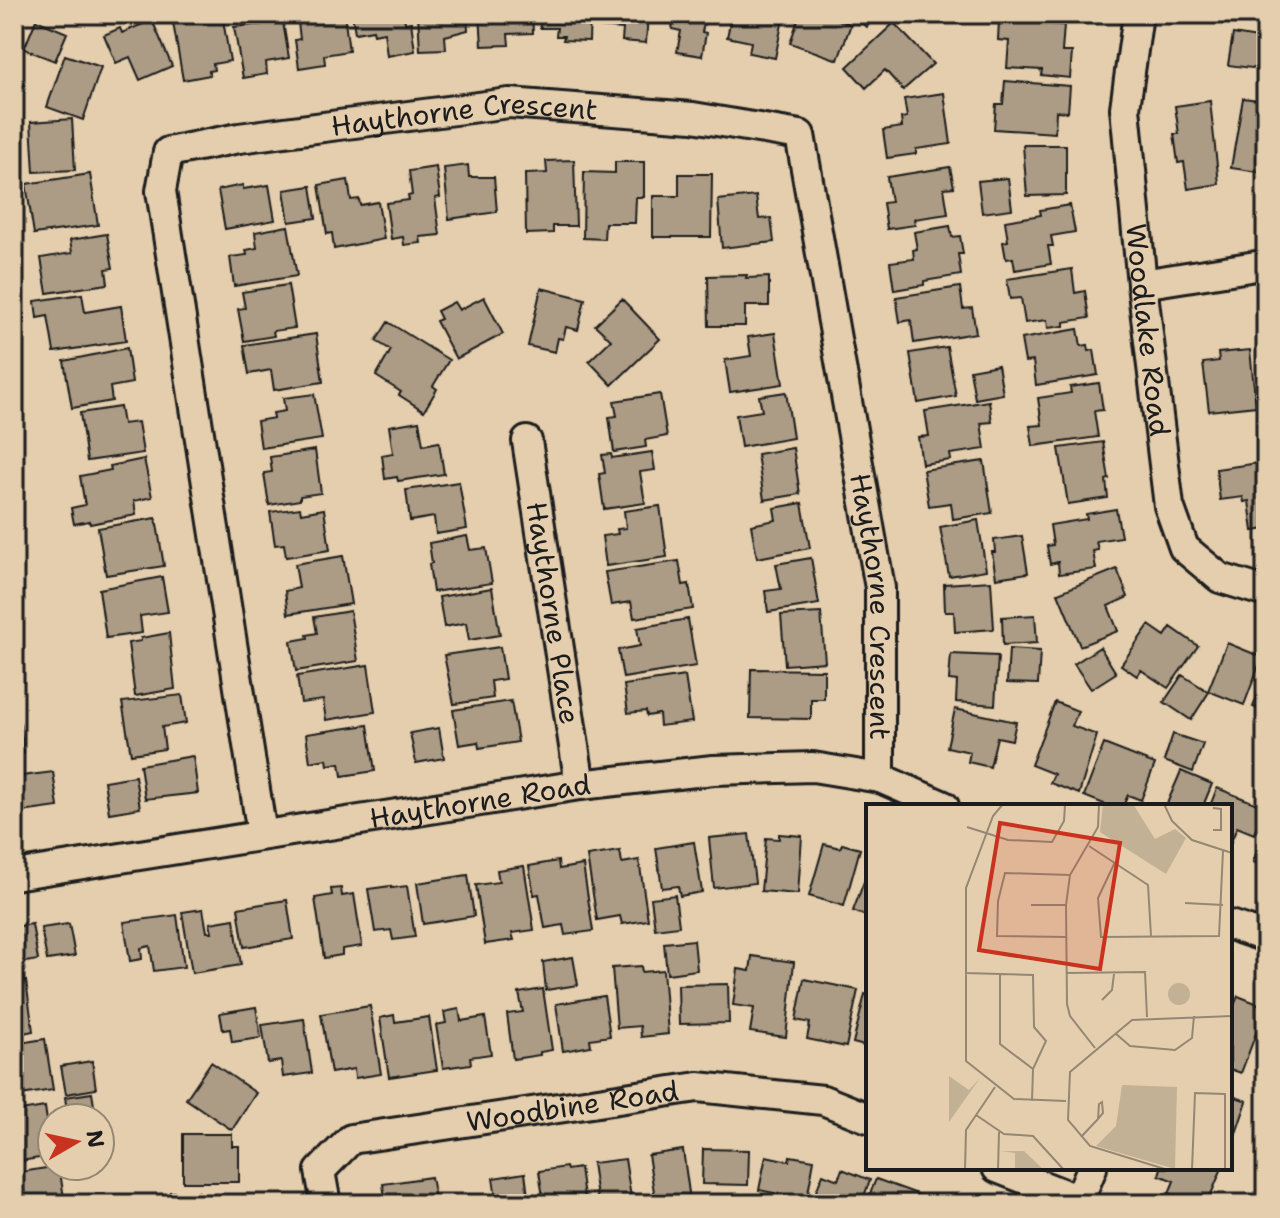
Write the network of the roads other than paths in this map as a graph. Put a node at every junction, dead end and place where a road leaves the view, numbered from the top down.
1 (1138, 14) edge
2 (1256, 266) dead end
3 (1142, 284) junction
4 (527, 441) dead end
5 (1266, 592) edge
6 (880, 778) junction
7 (580, 785) junction
8 (939, 804) edge
9 (262, 834) junction
10 (14, 875) edge
11 (1232, 926) edge
12 (1266, 937) edge
13 (866, 1117) edge
14 (1002, 1170) edge
15 (1091, 1170) edge
16 (1078, 1202) edge
17 (326, 1204) edge

1 - 3 street, Woodlake Road
2 - 3 street
3 - 5 street, Woodlake Road
4 - 7 street, Haythorne Place
6 - 7 street, Haythorne Road
6 - 8 street, Haythorne Road
6 - 9 street, Haythorne Crescent
7 - 9 street, Haythorne Road
9 - 10 street, Haythorne Road
11 - 12 street
13 - 17 street, Woodbine Road
14 - 16 street
15 - 16 street

